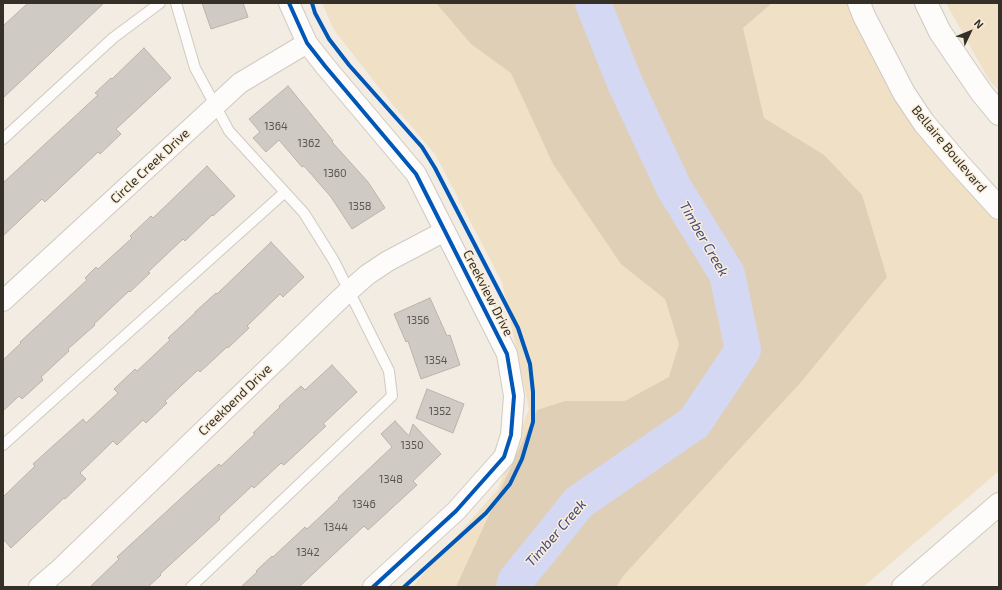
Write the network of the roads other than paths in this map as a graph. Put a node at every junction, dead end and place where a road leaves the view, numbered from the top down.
1 (160, 3) edge
2 (176, 3) edge
3 (289, 3) edge
4 (859, 3) edge
5 (926, 3) edge
6 (307, 42) junction
7 (215, 106) junction
8 (999, 114) edge
9 (3, 139) edge
10 (285, 192) junction
11 (999, 208) edge
12 (445, 231) junction
13 (349, 291) junction
14 (3, 301) edge
15 (3, 445) edge
16 (999, 504) edge
17 (39, 587) edge
18 (191, 587) edge
19 (373, 587) edge
20 (903, 587) edge

1 - 9 lane
2 - 7 lane
3 - 6 street, Creekview Drive
4 - 11 main road, Bellaire Boulevard
5 - 8 main road
6 - 7 street, Circle Creek Drive
6 - 12 street, Creekview Drive
7 - 10 lane
7 - 14 street, Circle Creek Drive
10 - 13 lane
10 - 15 lane
12 - 13 street, Creekbend Drive
12 - 19 street, Creekview Drive
13 - 17 street, Creekbend Drive
13 - 18 lane
16 - 20 main road

